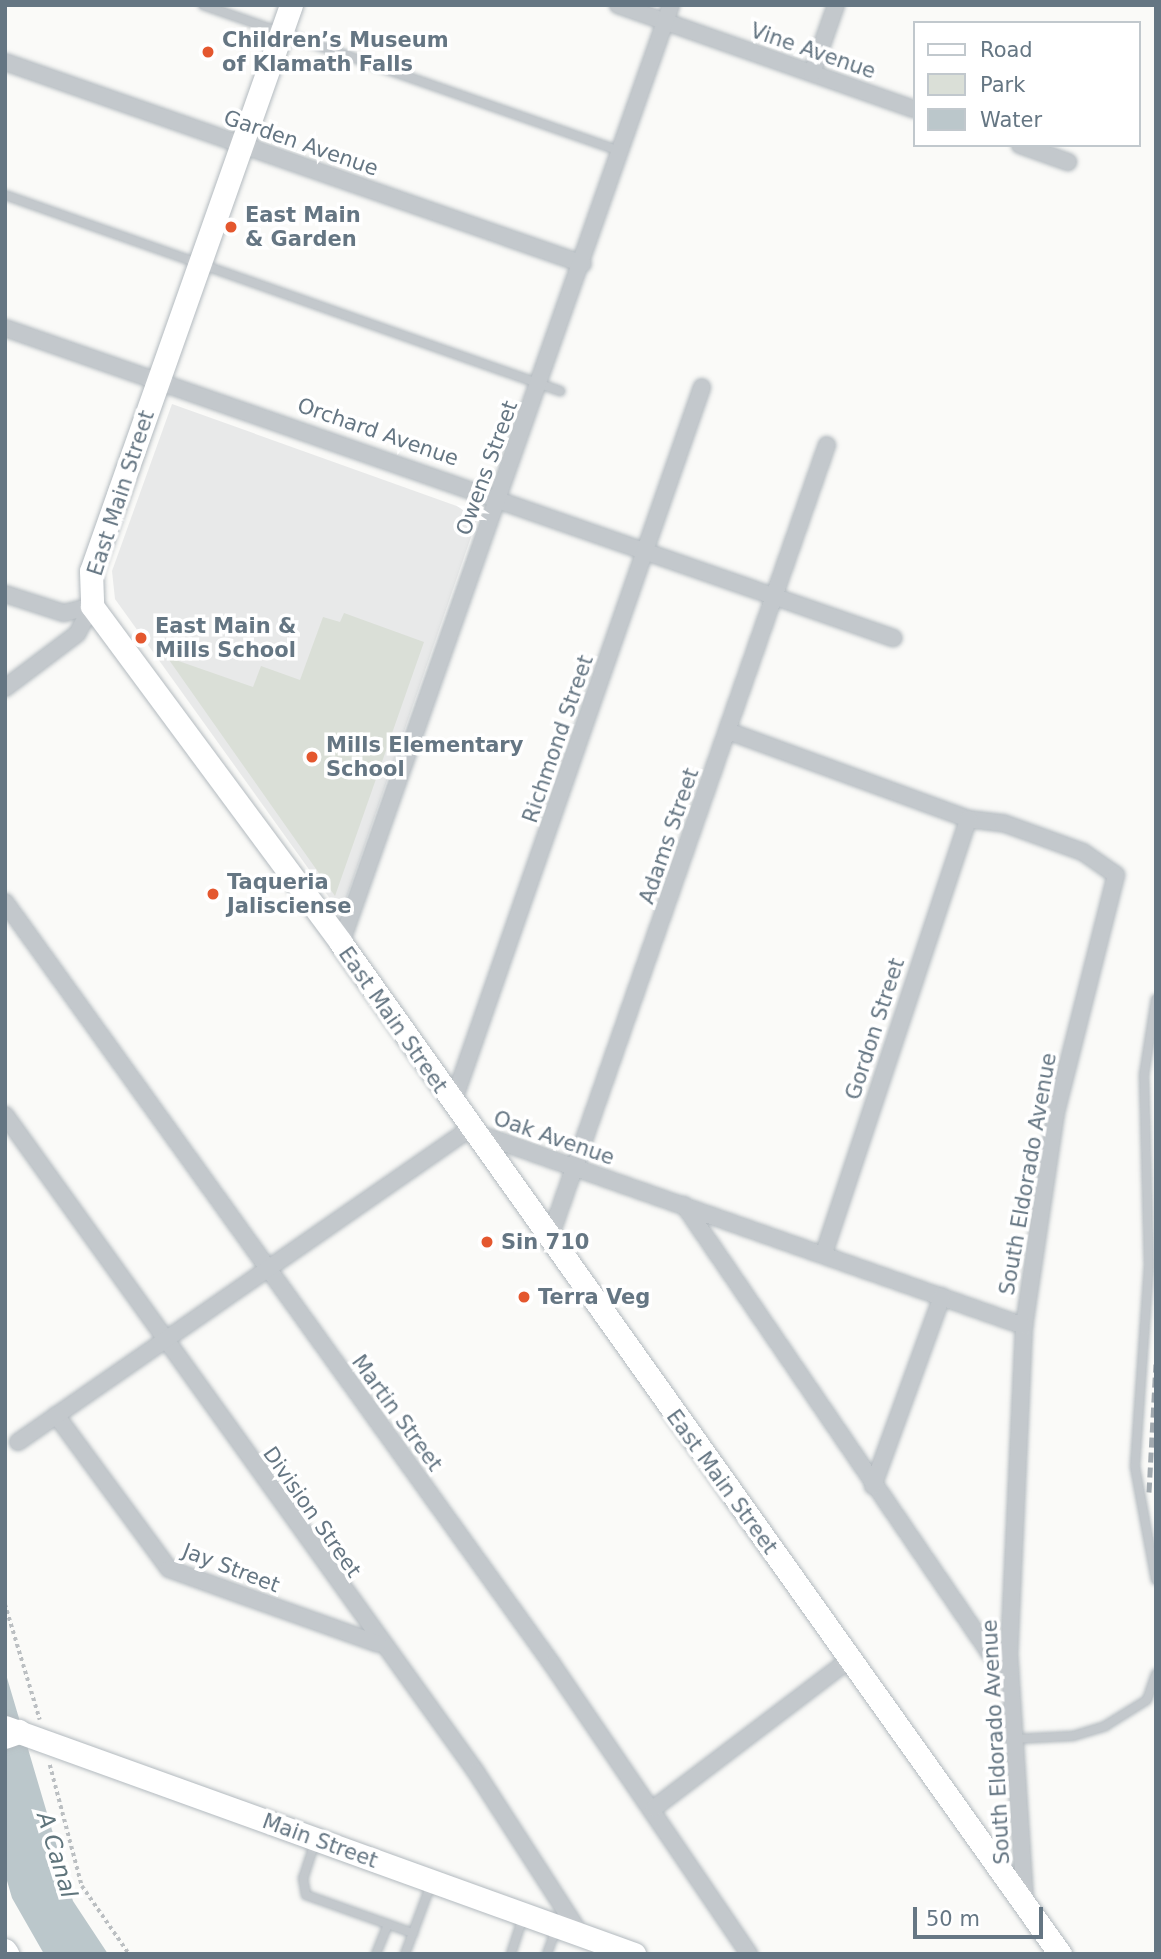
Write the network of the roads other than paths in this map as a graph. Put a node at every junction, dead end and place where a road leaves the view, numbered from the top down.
1 (203, 5) edge
2 (291, 5) edge
3 (618, 5) edge
4 (670, 5) edge
5 (836, 5) edge
6 (665, 21) junction
7 (281, 32) junction
8 (5, 62) edge
9 (812, 73) junction
10 (912, 107) edge
11 (242, 145) junction
12 (1026, 147) edge
13 (621, 151) junction
14 (1068, 162) dead end
15 (5, 195) edge
16 (200, 263) junction
17 (583, 264) junction
18 (5, 328) edge
19 (159, 380) junction
20 (540, 384) junction
21 (702, 387) dead end
22 (560, 391) dead end
23 (827, 445) dead end
24 (499, 496) junction
25 (646, 552) junction
26 (5, 594) edge
27 (775, 596) junction
28 (92, 606) junction
29 (893, 638) dead end
30 (5, 688) edge
31 (728, 732) junction
32 (968, 819) junction
33 (5, 902) edge
34 (341, 943) junction
35 (1156, 999) edge
36 (452, 1105) junction
37 (5, 1115) edge
38 (468, 1130) junction
39 (574, 1167) junction
40 (684, 1205) junction
41 (549, 1240) junction
42 (824, 1253) junction
43 (265, 1266) junction
44 (942, 1296) junction
45 (1024, 1326) junction
46 (166, 1337) junction
47 (56, 1415) junction
48 (18, 1442) dead end
49 (873, 1486) junction
50 (1156, 1580) edge
51 (378, 1644) junction
52 (850, 1659) junction
53 (1010, 1669) junction
54 (1156, 1674) edge
55 (23, 1736) edge
56 (1015, 1740) junction
57 (654, 1808) junction
58 (315, 1839) junction
59 (432, 1881) junction
60 (1025, 1902) junction
61 (524, 1915) junction
62 (388, 1924) junction
63 (557, 1927) junction
64 (413, 1933) junction
65 (581, 1935) junction
66 (376, 1954) edge
67 (405, 1954) edge
68 (511, 1954) edge
69 (547, 1954) edge
70 (634, 1954) edge
71 (749, 1954) edge
72 (1060, 1954) edge

1 - 7 lane
2 - 7 street, East Main Street
3 - 6 street, Vine Avenue
4 - 6 street, Owens Street
5 - 9 street
6 - 9 street, Vine Avenue
6 - 13 street, Owens Street
7 - 11 street, East Main Street
7 - 13 lane
8 - 11 street, Garden Avenue
9 - 10 street, Vine Avenue
11 - 16 street, East Main Street
11 - 17 street, Garden Avenue
12 - 14 street
13 - 17 street, Owens Street
15 - 16 lane
16 - 19 street, East Main Street
16 - 20 lane
17 - 20 street, Owens Street
18 - 19 street, Orchard Avenue
19 - 24 street, Orchard Avenue
19 - 28 street, East Main Street
20 - 22 lane
20 - 24 street, Owens Street
21 - 25 street, Richmond Street
23 - 27 street, Adams Street
24 - 25 street, Orchard Avenue
24 - 34 street, Owens Street
25 - 27 street, Orchard Avenue
25 - 36 street, Richmond Street
26 - 28 street
27 - 29 street, Orchard Avenue
27 - 31 street, Adams Street
28 - 30 street
28 - 34 street, East Main Street
31 - 32 street, South Eldorado Avenue
31 - 39 street, Adams Street
32 - 42 street, Gordon Street
32 - 45 street, South Eldorado Avenue
33 - 43 street, Martin Street
34 - 36 street, East Main Street
35 - 50 lane
36 - 38 street, East Main Street
37 - 46 street, Division Street
38 - 39 street, Oak Avenue
38 - 41 street, East Main Street
38 - 43 street, Oak Avenue
39 - 40 street, Oak Avenue
39 - 41 street, Adams Street
40 - 42 street, Oak Avenue
40 - 49 street
41 - 52 street, East Main Street
42 - 44 street, Oak Avenue
43 - 46 street, Oak Avenue
43 - 57 street, Martin Street
44 - 45 street, Oak Avenue
44 - 49 street
45 - 53 street, South Eldorado Avenue
46 - 47 street, Oak Avenue
46 - 51 street, Division Street
47 - 48 street, Oak Avenue
47 - 51 street, Jay Street
49 - 53 street
51 - 65 street, Division Street
52 - 57 street
52 - 60 street, East Main Street
53 - 56 street, South Eldorado Avenue
54 - 56 lane
55 - 58 street, Main Street
56 - 60 street, South Eldorado Avenue
57 - 71 street, Martin Street
58 - 59 street, Main Street
58 - 62 lane
59 - 61 street, Main Street
59 - 64 lane
60 - 72 street, East Main Street
61 - 63 street, Main Street
61 - 68 lane
62 - 64 lane
62 - 66 lane
63 - 65 street, Main Street
63 - 69 lane
64 - 67 lane
65 - 70 street, Main Street

